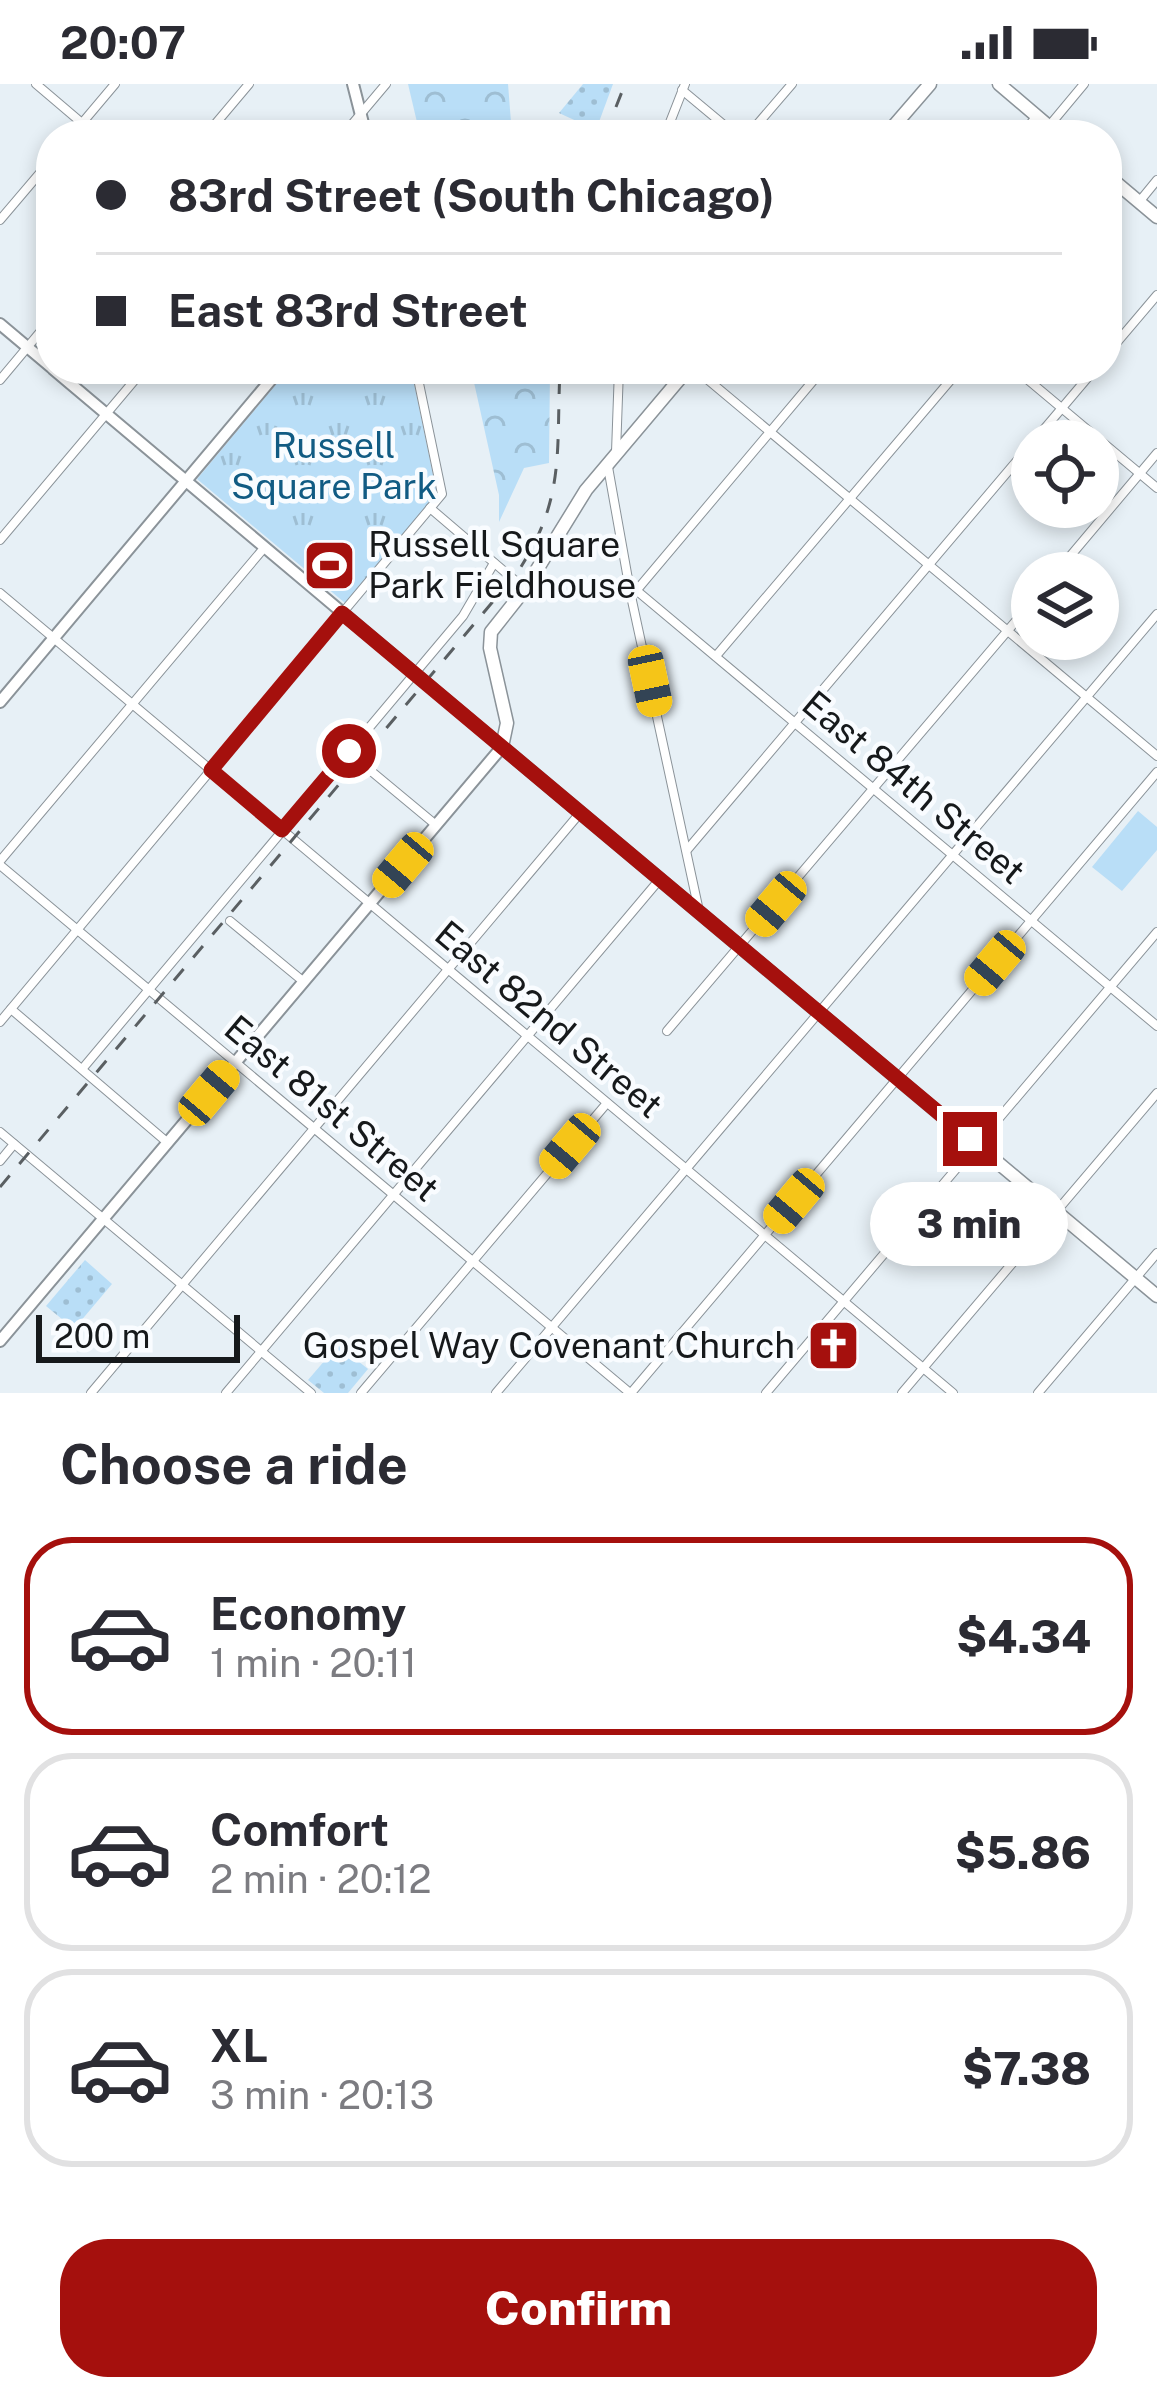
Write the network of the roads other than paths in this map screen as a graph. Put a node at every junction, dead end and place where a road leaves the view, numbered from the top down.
1 (35, 84) edge
2 (115, 84) edge
3 (249, 84) edge
4 (353, 84) edge
5 (386, 84) edge
6 (792, 84) edge
7 (929, 84) edge
8 (998, 84) edge
9 (1084, 84) edge
10 (684, 87) edge
11 (362, 113) junction
12 (1037, 116) junction
13 (78, 120) edge
14 (85, 120) edge
15 (219, 120) edge
16 (356, 120) edge
17 (363, 120) edge
18 (671, 120) edge
19 (720, 120) edge
20 (761, 120) edge
21 (899, 120) edge
22 (1034, 120) edge
23 (1042, 120) edge
24 (1061, 120) edge
25 (36, 178) edge
26 (1157, 180) edge
27 (1122, 190) edge
28 (1139, 202) junction
29 (1157, 217) edge
30 (0, 220) edge
31 (1157, 296) edge
32 (0, 324) edge
33 (36, 337) edge
34 (1122, 337) edge
35 (28, 347) junction
36 (36, 354) edge
37 (0, 380) edge
38 (71, 384) edge
39 (131, 384) edge
40 (263, 384) edge
41 (419, 384) edge
42 (619, 384) edge
43 (679, 384) edge
44 (711, 384) edge
45 (810, 384) edge
46 (947, 384) edge
47 (1033, 384) edge
48 (1082, 384) edge
49 (1061, 408) junction
50 (106, 414) junction
51 (1051, 420) edge
52 (770, 432) junction
53 (1157, 453) edge
54 (612, 458) junction
55 (1011, 468) edge
56 (1140, 474) junction
57 (186, 482) junction
58 (1157, 488) edge
59 (850, 499) junction
60 (430, 508) junction
61 (0, 540) edge
62 (264, 548) junction
63 (1074, 552) edge
64 (494, 563) junction
65 (929, 565) junction
66 (525, 589) junction
67 (0, 593) edge
68 (634, 593) junction
69 (342, 613) junction
70 (1157, 614) edge
71 (1011, 626) edge
72 (1007, 631) junction
73 (54, 638) junction
74 (716, 657) junction
75 (414, 673) junction
76 (1087, 697) junction
77 (0, 702) edge
78 (132, 704) junction
79 (795, 723) junction
80 (502, 747) junction
81 (1157, 756) edge
82 (211, 770) junction
83 (371, 771) dead end
84 (1157, 772) edge
85 (873, 788) junction
86 (580, 813) junction
87 (436, 825) junction
88 (282, 830) junction
89 (686, 850) junction
90 (952, 855) junction
91 (0, 863) edge
92 (659, 879) junction
93 (370, 904) junction
94 (699, 912) junction
95 (230, 921) dead end
96 (1031, 921) junction
97 (77, 929) junction
98 (1157, 932) edge
99 (740, 946) junction
100 (448, 970) junction
101 (304, 982) junction
102 (1110, 987) junction
103 (149, 989) junction
104 (11, 1009) junction
105 (818, 1012) junction
106 (0, 1022) edge
107 (1157, 1026) edge
108 (667, 1031) dead end
109 (527, 1036) junction
110 (236, 1062) junction
111 (83, 1068) junction
112 (898, 1078) junction
113 (1157, 1093) edge
114 (607, 1103) junction
115 (315, 1129) junction
116 (0, 1132) edge
117 (168, 1142) junction
118 (14, 1144) junction
119 (976, 1144) junction
120 (0, 1161) edge
121 (686, 1169) junction
122 (393, 1195) junction
123 (1056, 1211) junction
124 (104, 1219) junction
125 (765, 1235) junction
126 (1157, 1253) edge
127 (473, 1261) junction
128 (1136, 1278) junction
129 (182, 1285) junction
130 (1157, 1296) edge
131 (844, 1301) junction
132 (552, 1328) junction
133 (0, 1341) edge
134 (261, 1352) junction
135 (923, 1368) junction
136 (91, 1393) edge
137 (226, 1393) edge
138 (311, 1393) edge
139 (361, 1393) edge
140 (496, 1393) edge
141 (631, 1393) edge
142 (766, 1393) edge
143 (902, 1393) edge
144 (953, 1393) edge
145 (1038, 1393) edge

1 - 13 street
2 - 14 street
3 - 15 street
4 - 11 street
5 - 11 street
6 - 20 street
7 - 21 main road
8 - 12 main road
9 - 24 street
10 - 18 street
10 - 19 street
11 - 16 street
11 - 17 street
12 - 22 street
12 - 23 main road
25 - 30 street
26 - 28 street
27 - 28 main road
28 - 29 main road
31 - 34 street
32 - 35 street
33 - 35 street
35 - 36 street
35 - 37 street
38 - 50 street
39 - 50 street
40 - 57 street
41 - 60 street
42 - 54 street
43 - 54 main road
44 - 52 street
45 - 52 street
46 - 59 street
47 - 49 street
48 - 49 street
49 - 51 street
49 - 56 street
50 - 57 street
50 - 61 street
52 - 59 street
52 - 68 street
53 - 56 street
54 - 66 main road
54 - 68 street
55 - 65 street
56 - 58 street
56 - 63 street
57 - 62 street
57 - 73 street
59 - 65 street
59 - 74 street
60 - 64 street
60 - 69 street
62 - 69 street
62 - 78 street
64 - 66 street
64 - 75 street
65 - 72 street
65 - 79 street
66 - 80 main road
67 - 73 street, East 82nd Street
68 - 74 street, East 84th Street
68 - 89 street
69 - 75 street
69 - 82 street
70 - 76 street
71 - 72 street
72 - 76 street
72 - 85 street
73 - 77 street
73 - 78 street, East 82nd Street
74 - 79 street, East 84th Street
75 - 80 street
75 - 88 street
76 - 81 street
76 - 90 street
78 - 82 street, East 82nd Street
78 - 91 street
79 - 85 street, East 84th Street
79 - 89 street
80 - 86 main road
80 - 87 street
82 - 88 street, East 82nd Street
82 - 97 street
83 - 87 street
84 - 96 street
85 - 90 street, East 84th Street
85 - 99 street
86 - 92 main road
86 - 100 street
87 - 93 street
88 - 93 street, East 82nd Street
88 - 103 street
89 - 94 street
90 - 96 street, East 84th Street
90 - 105 street
91 - 97 street, East 81st Street
92 - 94 main road
92 - 109 street
93 - 100 street, East 82nd Street
93 - 101 street
94 - 99 main road
95 - 101 street
96 - 102 street, East 84th Street
96 - 112 street
97 - 103 street, East 81st Street
97 - 104 street
98 - 102 street
99 - 105 main road
99 - 108 street
100 - 109 street, East 82nd Street
100 - 115 street
101 - 110 street
102 - 107 street, East 84th Street
102 - 119 street
103 - 110 street, East 81st Street
103 - 111 street
104 - 106 street
104 - 111 street
105 - 112 main road
105 - 121 street
109 - 114 street, East 82nd Street
109 - 122 street
110 - 115 street, East 81st Street
110 - 117 street
111 - 117 street
112 - 119 main road
112 - 125 street
113 - 123 street
114 - 121 street, East 82nd Street
114 - 127 street
115 - 122 street, East 81st Street
115 - 129 street
116 - 118 street
117 - 124 street
118 - 120 street
118 - 124 street
119 - 123 main road
119 - 131 street
121 - 125 street, East 82nd Street
121 - 132 street
122 - 127 street, East 81st Street
122 - 134 street
123 - 128 main road
123 - 135 street
124 - 129 street
124 - 133 street
125 - 131 street, East 82nd Street
125 - 141 street
126 - 128 street
127 - 132 street, East 81st Street
127 - 139 street
128 - 130 main road
128 - 145 street
129 - 134 street
129 - 136 street
131 - 135 street, East 82nd Street
131 - 142 street
132 - 140 street
132 - 141 street, East 81st Street
134 - 137 street
134 - 138 street
135 - 143 street
135 - 144 street, East 82nd Street

